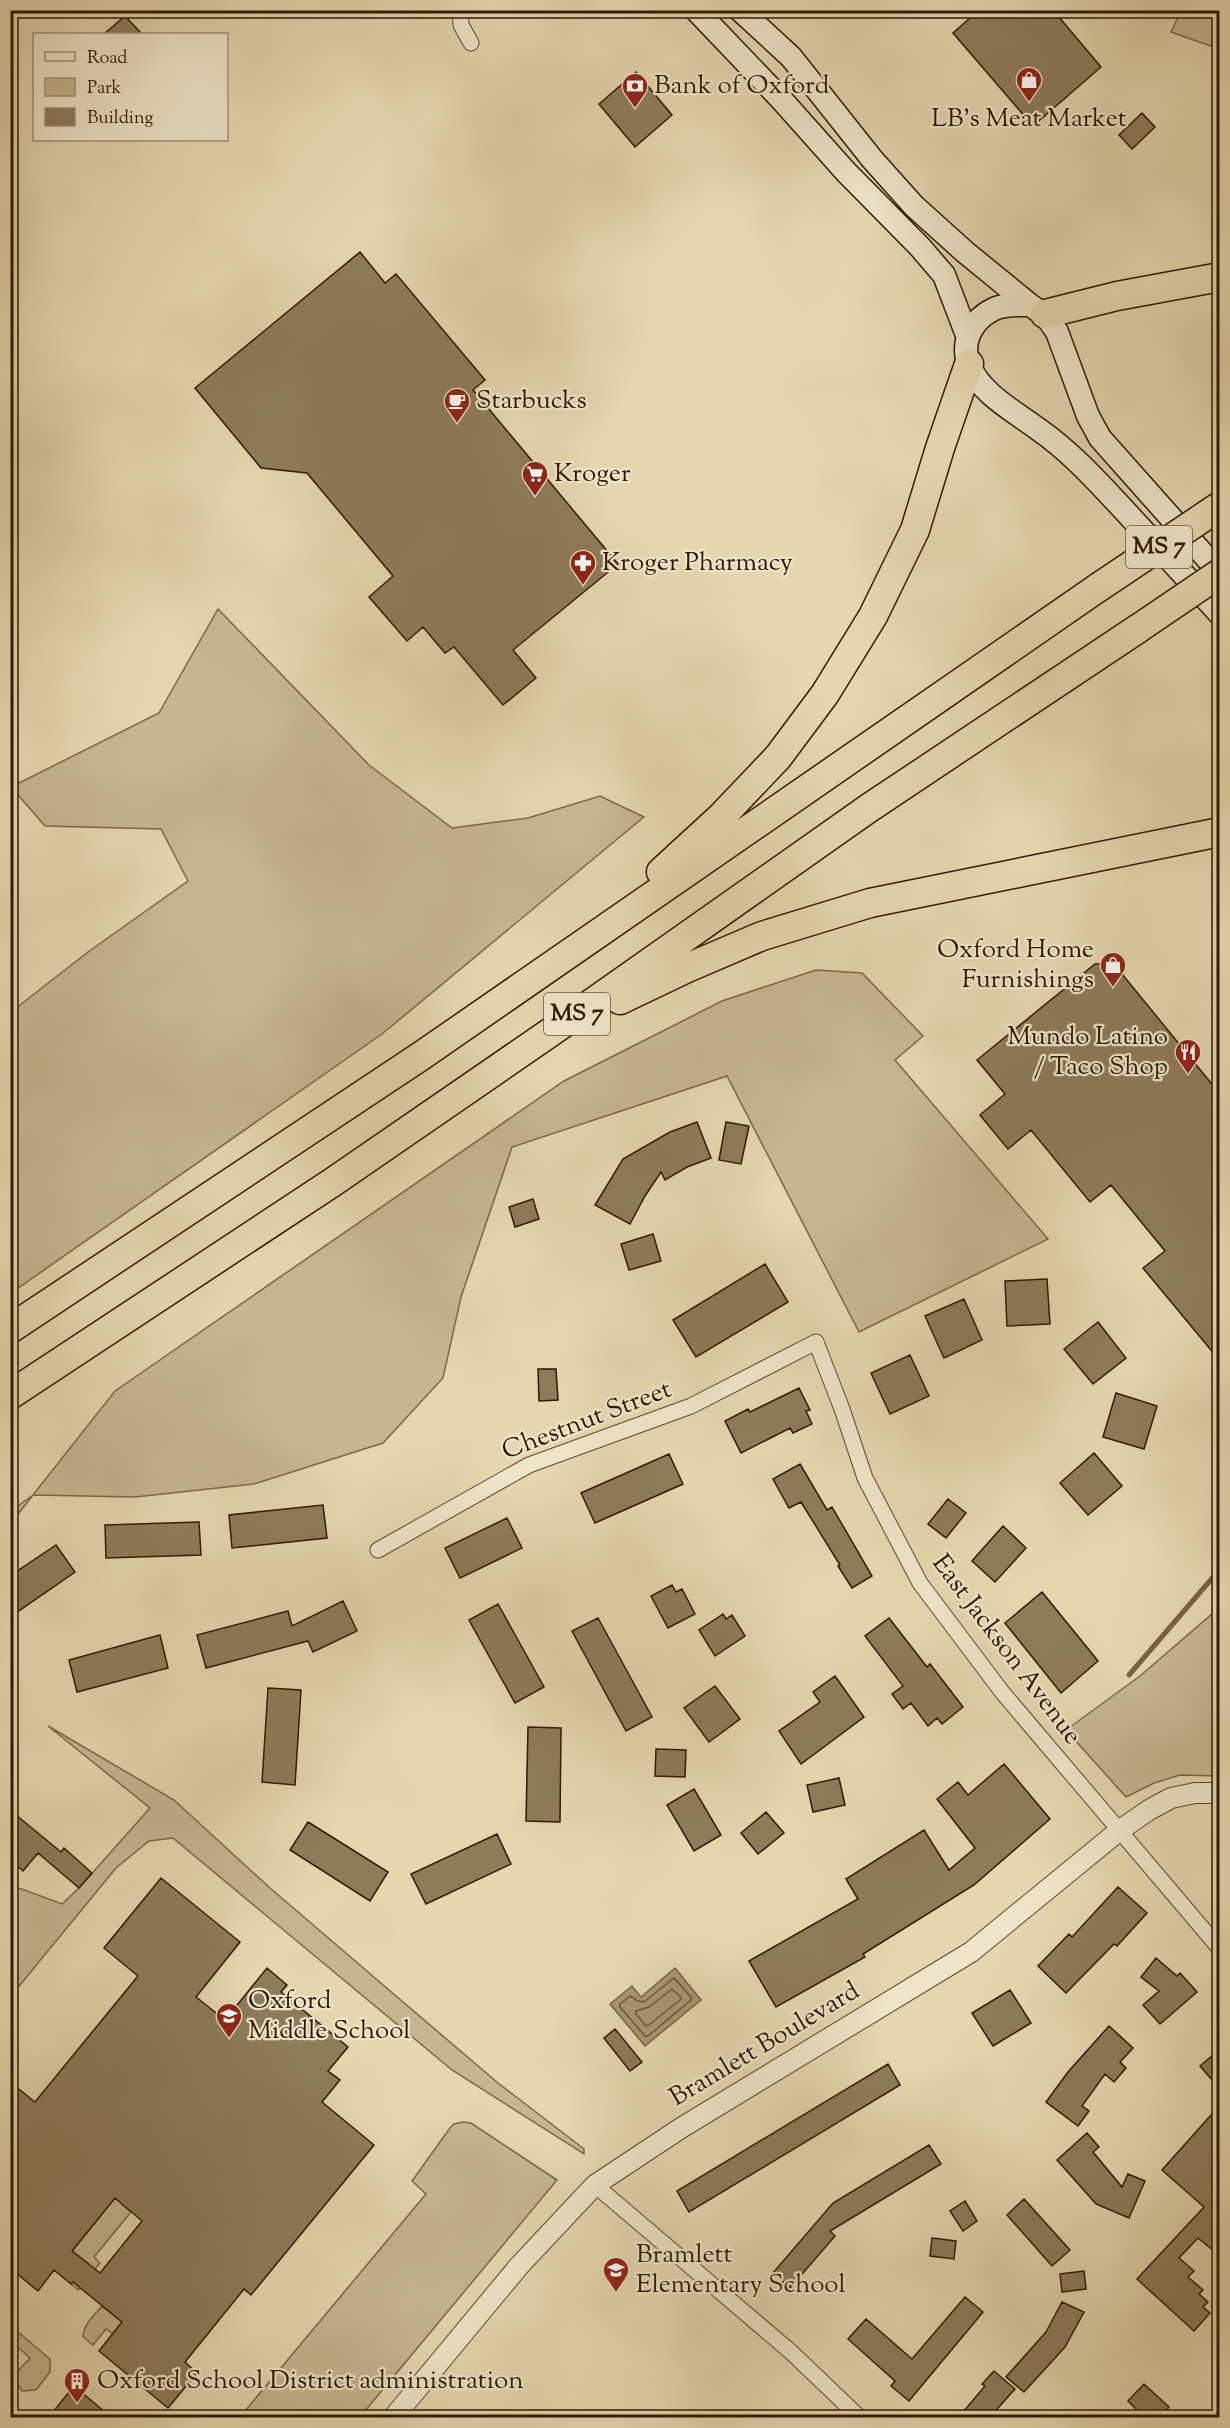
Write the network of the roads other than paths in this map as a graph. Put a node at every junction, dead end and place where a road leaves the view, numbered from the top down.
1 (460, 10) edge
2 (696, 10) edge
3 (740, 10) edge
4 (471, 44) dead end
5 (1220, 276) edge
6 (1037, 310) junction
7 (968, 335) junction
8 (969, 364) junction
9 (1220, 506) edge
10 (1220, 573) edge
11 (1220, 614) edge
12 (1220, 832) edge
13 (585, 942) junction
14 (548, 1034) junction
15 (10, 1329) edge
16 (816, 1342) joint
17 (10, 1395) edge
18 (378, 1550) dead end
19 (1220, 1793) edge
20 (1120, 1830) junction
21 (1220, 1949) edge
22 (596, 2185) junction
23 (393, 2418) edge
24 (860, 2418) edge

1 - 4 street
2 - 7 main road
3 - 6 main road
5 - 6 highway
6 - 7 main road
6 - 10 main road
7 - 8 main road
8 - 11 main road
8 - 13 highway
9 - 13 highway, MS 7, bridge
10 - 14 highway, MS 7, bridge
12 - 14 highway
13 - 15 highway, MS 7
14 - 17 highway, MS 7
16 - 18 street, Chestnut Street
16 - 20 street, East Jackson Avenue
19 - 20 street, Bramlett Boulevard
20 - 21 street, East Jackson Avenue
20 - 22 street, Bramlett Boulevard
22 - 23 street, Bramlett Boulevard
22 - 24 street

